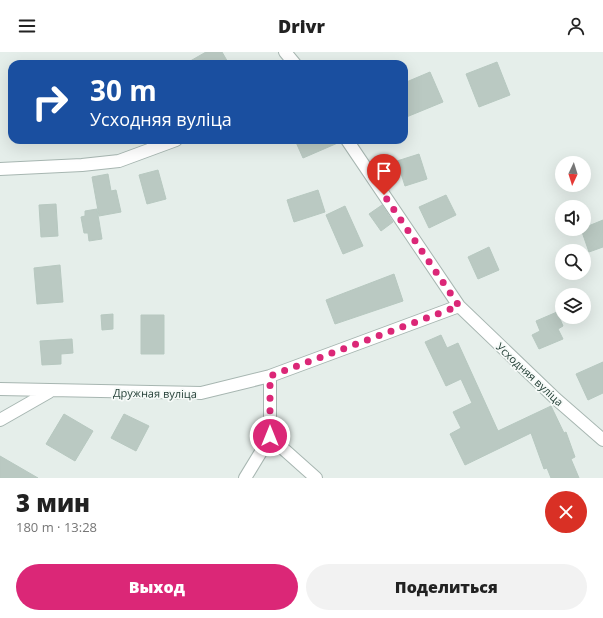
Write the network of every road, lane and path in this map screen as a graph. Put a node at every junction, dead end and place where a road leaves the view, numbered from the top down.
1 (285, 52) edge
2 (292, 60) edge
3 (165, 144) edge
4 (350, 144) edge
5 (0, 169) edge
6 (459, 306) junction
7 (270, 376) junction
8 (0, 389) edge
9 (49, 392) junction
10 (0, 420) edge
11 (270, 436) junction
12 (603, 440) edge
13 (245, 478) edge
14 (316, 478) edge

1 - 2 street
3 - 5 street
4 - 6 street, Усходняя вуліца
6 - 7 street
6 - 12 street, Усходняя вуліца
7 - 9 street, Дружная вуліца
7 - 11 street
8 - 9 street, Дружная вуліца
9 - 10 street
11 - 13 street
11 - 14 street

